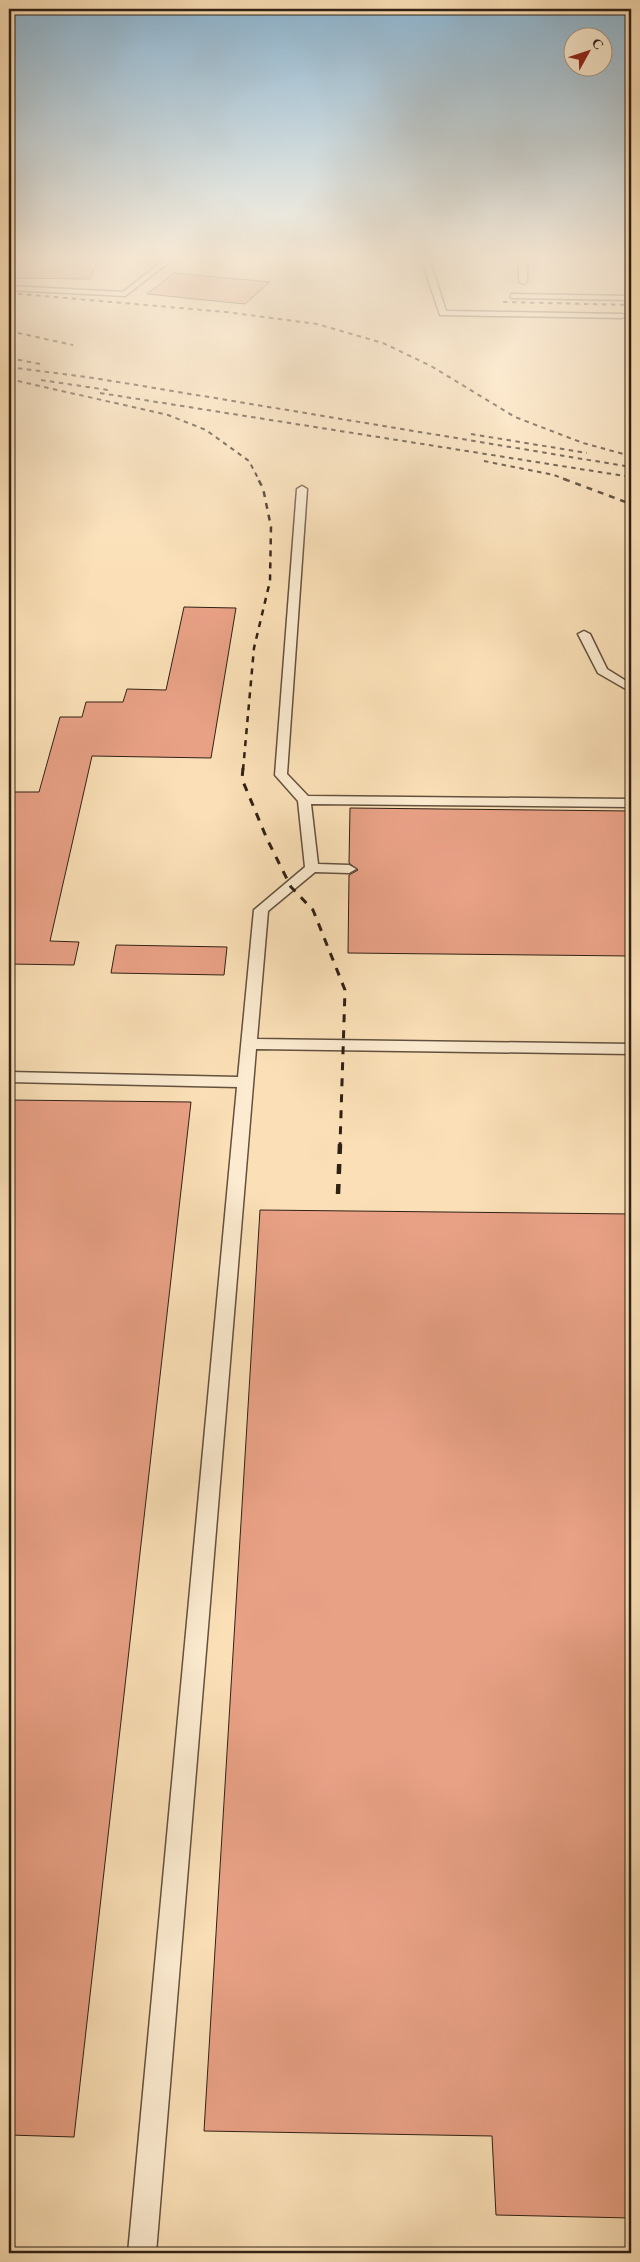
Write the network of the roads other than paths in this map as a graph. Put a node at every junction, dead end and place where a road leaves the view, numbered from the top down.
1 (302, 489) dead end
2 (584, 634) dead end
3 (631, 689) edge
4 (304, 800) junction
5 (631, 804) edge
6 (312, 868) junction
7 (349, 869) dead end
8 (249, 1044) junction
9 (631, 1049) edge
10 (9, 1077) edge
11 (246, 1082) junction
12 (142, 2253) edge

1 - 4 lane
2 - 3 lane
4 - 5 lane
4 - 6 lane
6 - 7 lane
6 - 8 lane
8 - 9 lane
8 - 11 lane
10 - 11 lane
11 - 12 lane

